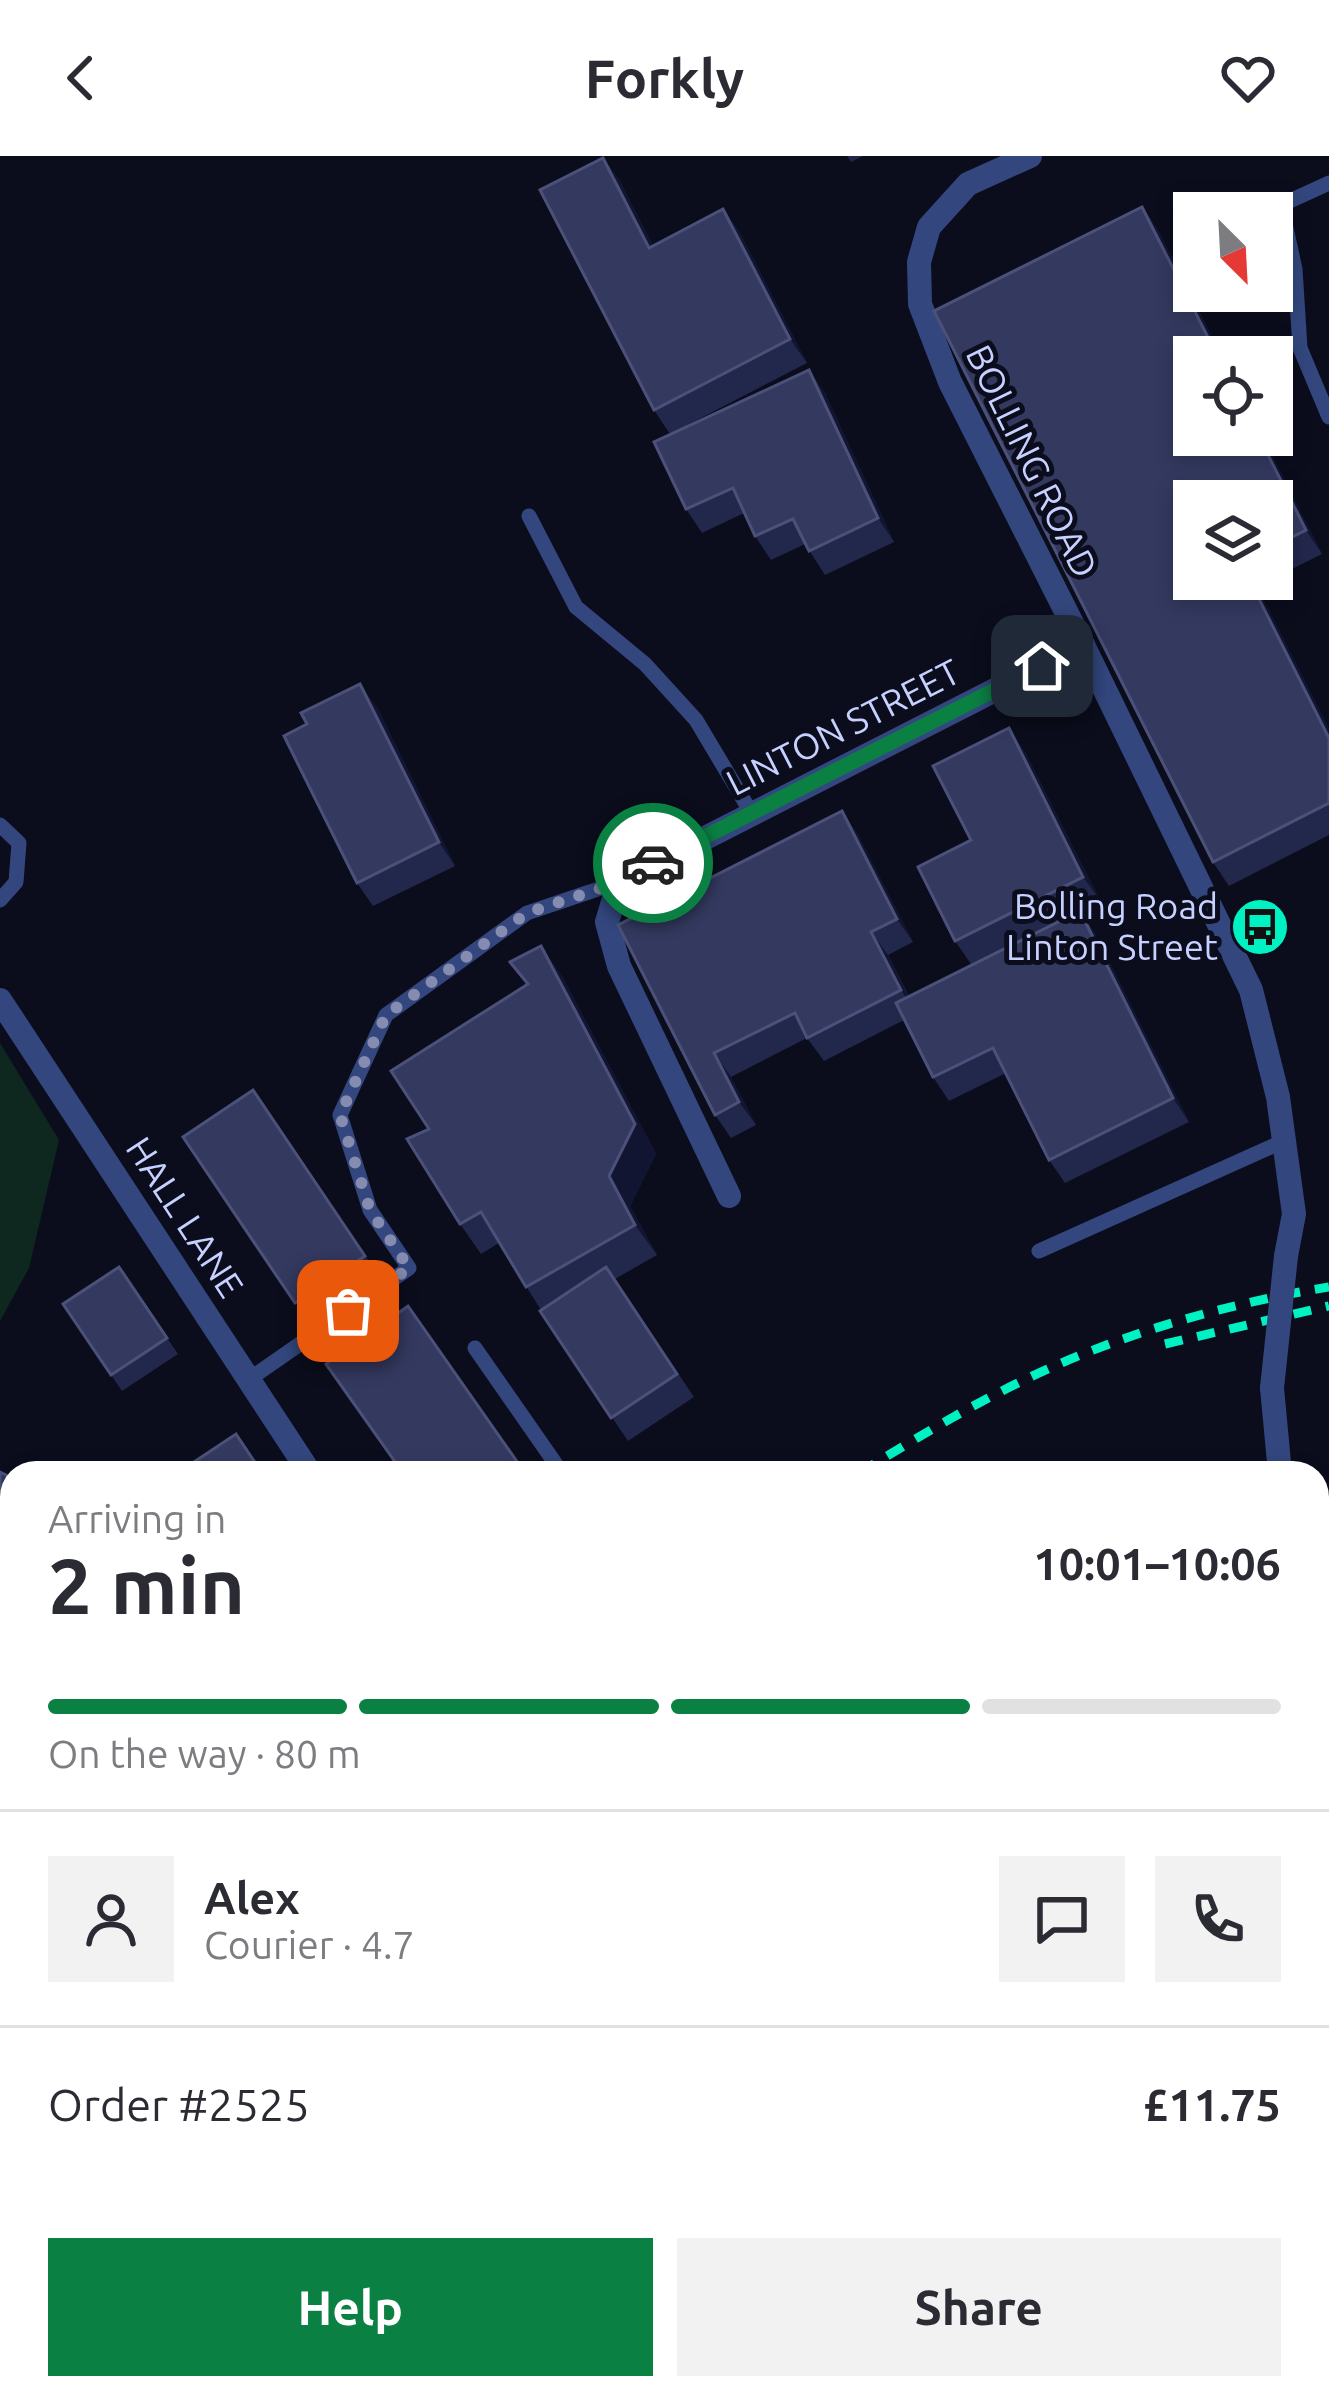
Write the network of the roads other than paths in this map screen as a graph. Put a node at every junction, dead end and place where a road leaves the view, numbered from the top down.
1 (1030, 156) edge
2 (1329, 183) edge
3 (1329, 417) edge
4 (530, 516) dead end
5 (1083, 645) junction
6 (752, 814) junction
7 (0, 825) edge
8 (619, 882) junction
9 (0, 900) edge
10 (0, 1000) edge
11 (1284, 1141) junction
12 (728, 1196) dead end
13 (1039, 1251) dead end
14 (475, 1348) dead end
15 (248, 1380) junction
16 (302, 1461) edge
17 (554, 1461) edge
18 (1279, 1461) edge

1 - 5 street, BOLLING ROAD
2 - 3 lane
4 - 6 lane
5 - 6 street, LINTON STREET
5 - 11 street, BOLLING ROAD
6 - 8 street, LINTON STREET
7 - 9 lane
8 - 12 street
8 - 15 lane
10 - 15 street, HALL LANE
11 - 13 lane
11 - 18 street, BOLLING ROAD, bridge
14 - 17 lane
15 - 16 street, HALL LANE

